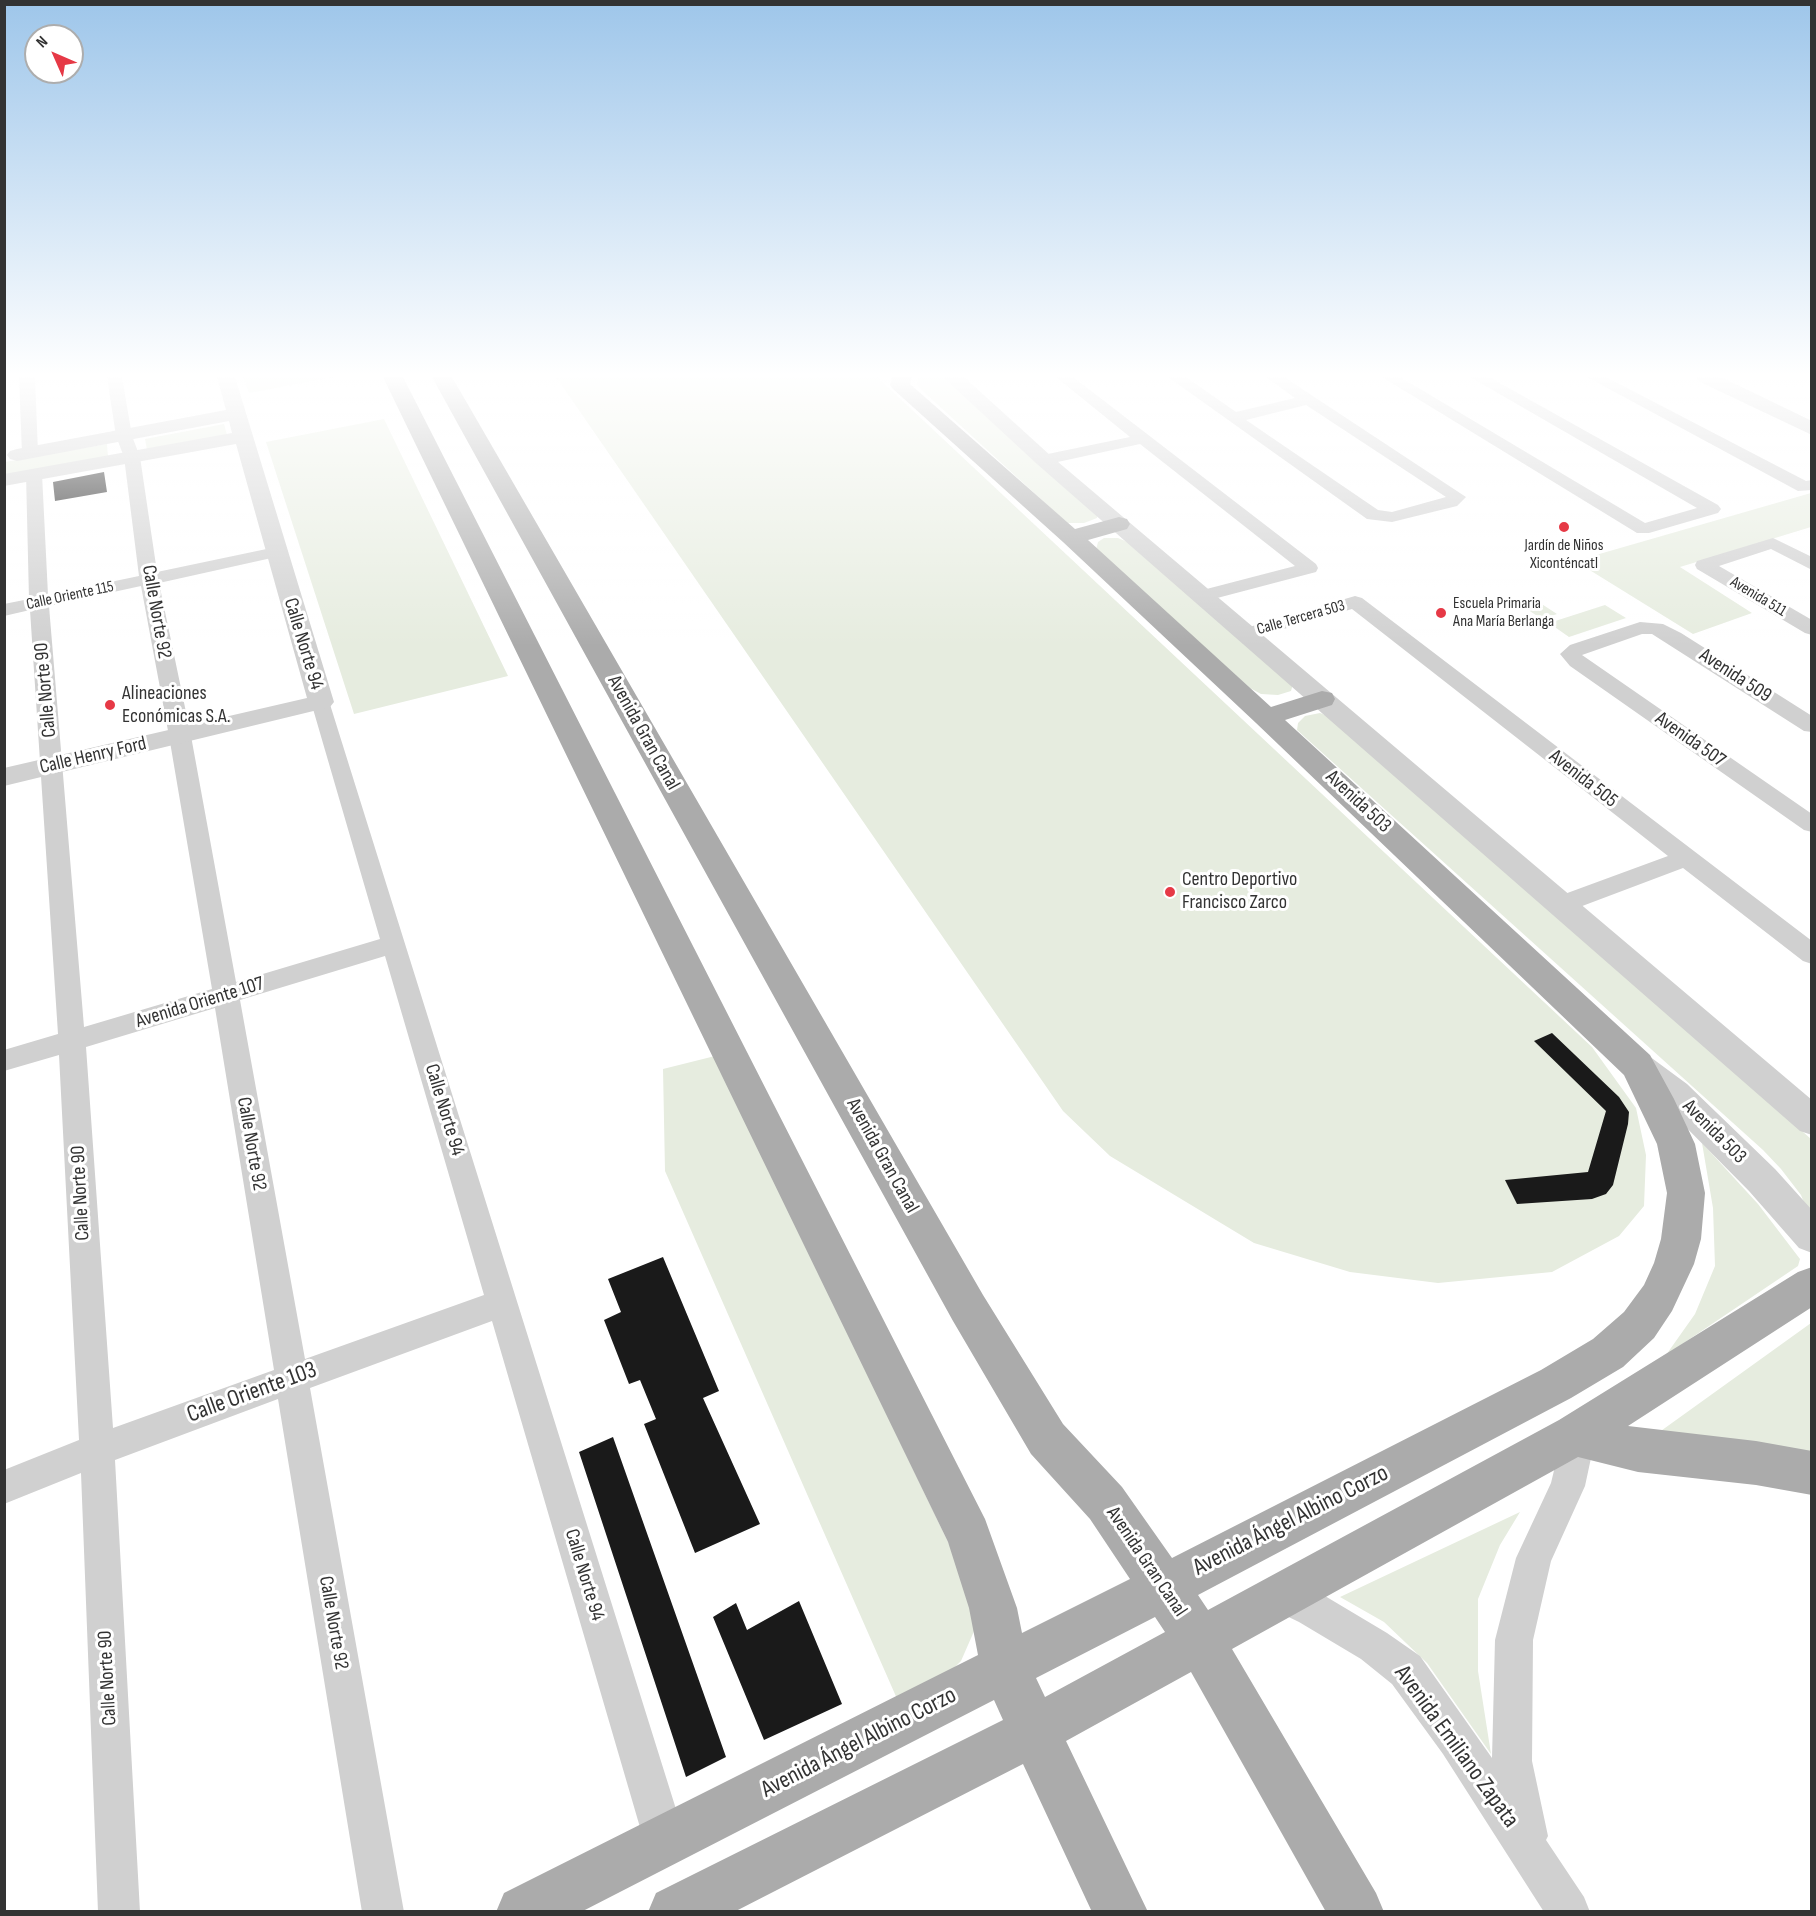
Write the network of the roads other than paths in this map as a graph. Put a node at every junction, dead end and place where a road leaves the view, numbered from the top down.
1 (28, 466) edge
2 (32, 466) edge
3 (131, 466) edge
4 (252, 466) edge
5 (437, 466) edge
6 (493, 466) edge
7 (993, 466) edge
8 (1052, 466) edge
9 (1179, 466) edge
10 (1303, 466) edge
11 (1410, 466) edge
12 (1541, 466) edge
13 (1636, 466) edge
14 (1770, 466) edge
15 (4, 480) edge
16 (1808, 486) edge
17 (1119, 524) junction
18 (1071, 537) junction
19 (276, 552) junction
20 (1812, 565) edge
21 (149, 579) junction
22 (1202, 596) junction
23 (1355, 602) joint
24 (39, 603) junction
25 (4, 610) edge
26 (1812, 629) edge
27 (1246, 634) junction
28 (1570, 654) joint
29 (1322, 699) junction
30 (321, 702) junction
31 (1266, 717) junction
32 (1812, 726) edge
33 (180, 735) junction
34 (52, 766) junction
35 (4, 777) edge
36 (1807, 816) edge
37 (1685, 858) junction
38 (1560, 905) junction
39 (394, 944) junction
40 (1812, 955) edge
41 (226, 996) junction
42 (72, 1041) junction
43 (4, 1060) edge
44 (1637, 1065) junction
45 (1812, 1121) edge
46 (1812, 1237) edge
47 (1812, 1285) edge
48 (501, 1303) junction
49 (291, 1379) junction
50 (1575, 1436) junction
51 (97, 1450) junction
52 (1812, 1473) edge
53 (4, 1487) edge
54 (1164, 1587) junction
55 (1283, 1595) junction
56 (1200, 1641) junction
57 (1005, 1669) junction
58 (1034, 1731) junction
59 (665, 1841) junction
60 (1530, 1851) junction
61 (684, 1909) edge
62 (119, 1911) edge
63 (382, 1911) edge
64 (523, 1911) edge
65 (1122, 1911) edge
66 (1357, 1911) edge
67 (1569, 1911) edge

1 - 15 street
2 - 24 street, Calle Norte 90
3 - 21 street, Calle Norte 92
4 - 19 street, Calle Norte 94
5 - 57 main road
6 - 54 main road, Avenida Gran Canal
7 - 18 main road, Avenida 503
8 - 17 street
9 - 22 street
10 - 11 street
12 - 13 street
14 - 16 street
17 - 18 main road
17 - 22 street
18 - 31 main road, Avenida 503
19 - 21 street, Calle Oriente 115
19 - 30 street, Calle Norte 94
20 - 26 street, Avenida 511
21 - 24 street, Calle Oriente 115
21 - 33 street, Calle Norte 92
22 - 27 street
23 - 27 street, Calle Tercera 503
23 - 37 street, Avenida 505
24 - 25 street, Calle Oriente 115
24 - 34 street, Calle Norte 90
27 - 29 street
28 - 32 street, Avenida 509
28 - 36 street, Avenida 507
29 - 31 main road
29 - 38 street
30 - 33 street, Calle Henry Ford
30 - 39 street, Calle Norte 94
31 - 44 main road, Avenida 503
33 - 34 street, Calle Henry Ford
33 - 41 street, Calle Norte 92
34 - 35 street, Calle Henry Ford
34 - 42 street, Calle Norte 90
37 - 38 street
37 - 40 street, Avenida 505
38 - 45 street
39 - 41 street, Avenida Oriente 107
39 - 48 street, Calle Norte 94
41 - 42 street, Avenida Oriente 107
41 - 49 street, Calle Norte 92
42 - 43 street, Avenida Oriente 107
42 - 51 street, Calle Norte 90
44 - 46 street, Avenida 503
44 - 54 main road, Avenida Ángel Albino Corzo
47 - 50 main road
48 - 49 street, Calle Oriente 103
48 - 59 street, Calle Norte 94
49 - 51 street, Calle Oriente 103
49 - 63 street, Calle Norte 92
50 - 52 main road
50 - 55 main road
50 - 60 street, Avenida Emiliano Zapata
51 - 53 street, Calle Oriente 103
51 - 62 street, Calle Norte 90
54 - 56 main road, Avenida Gran Canal
54 - 57 main road, Avenida Ángel Albino Corzo
55 - 56 main road
55 - 60 street, Avenida Emiliano Zapata
56 - 58 main road
56 - 66 main road, Avenida Gran Canal
57 - 58 main road
57 - 59 main road, Avenida Ángel Albino Corzo
58 - 61 main road
58 - 65 main road
59 - 64 main road, Avenida Ángel Albino Corzo
60 - 67 street, Avenida Emiliano Zapata

